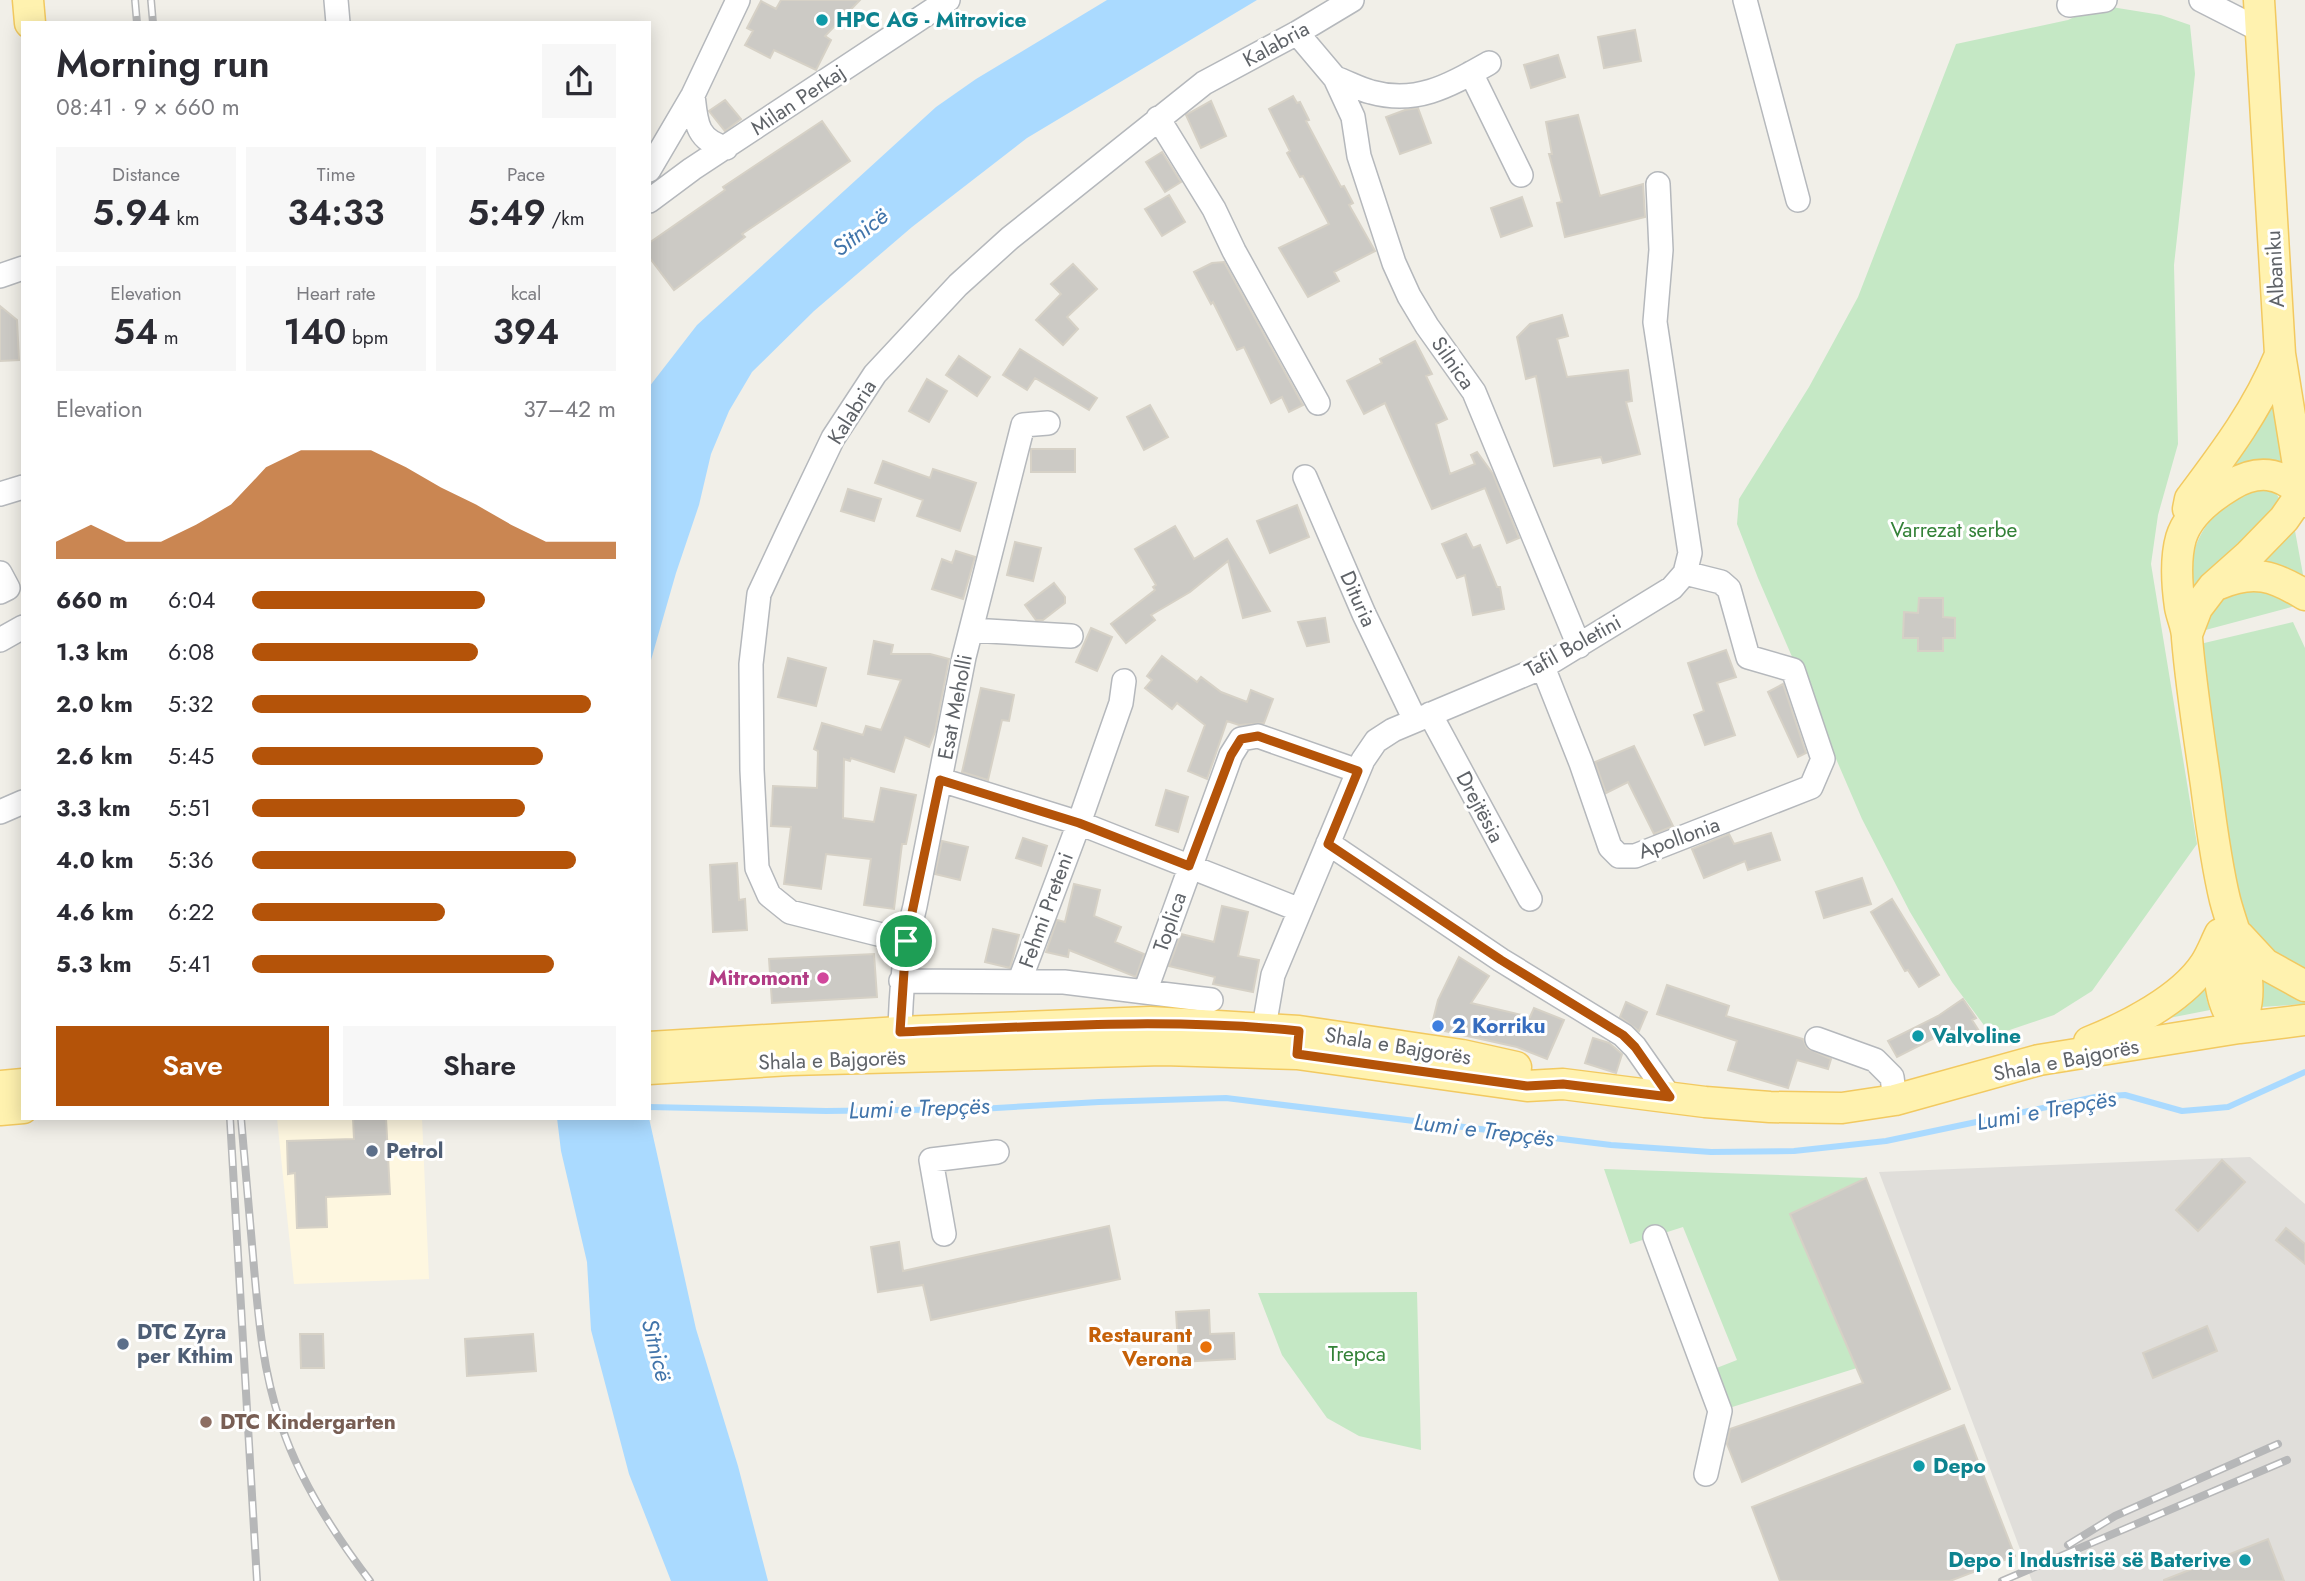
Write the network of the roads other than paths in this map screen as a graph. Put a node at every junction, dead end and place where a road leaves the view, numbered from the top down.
1 (28, 0) edge
2 (336, 0) edge
3 (738, 0) edge
4 (948, 0) edge
5 (1352, 0) edge
6 (1745, 0) edge
7 (2105, 0) edge
8 (2201, 0) edge
9 (2259, 0) edge
10 (2069, 5) dead end
11 (30, 21) edge
12 (338, 21) edge
13 (2260, 30) junction
14 (1297, 33) junction
15 (1335, 78) junction
16 (693, 94) junction
17 (1158, 118) junction
18 (726, 148) junction
19 (651, 167) edge
20 (1521, 174) dead end
21 (1658, 184) dead end
22 (651, 199) edge
23 (1798, 200) dead end
24 (21, 269) edge
25 (0, 276) edge
26 (2280, 354) junction
27 (1318, 403) dead end
28 (1048, 423) dead end
29 (1305, 477) dead end
30 (21, 488) edge
31 (0, 494) edge
32 (2304, 499) edge
33 (2181, 537) junction
34 (0, 573) edge
35 (1685, 573) junction
36 (2213, 587) junction
37 (0, 592) edge
38 (2305, 595) edge
39 (21, 628) edge
40 (971, 629) junction
41 (2187, 634) junction
42 (1071, 636) dead end
43 (0, 640) edge
44 (1579, 646) junction
45 (1543, 667) junction
46 (1125, 681) dead end
47 (1422, 717) junction
48 (1358, 771) junction
49 (940, 780) junction
50 (21, 803) edge
51 (0, 812) edge
52 (1079, 823) junction
53 (1328, 844) junction
54 (1189, 866) junction
55 (1530, 900) dead end
56 (1300, 910) junction
57 (2228, 934) junction
58 (906, 941) junction
59 (1020, 980) junction
60 (901, 981) junction
61 (2305, 986) edge
62 (1146, 992) junction
63 (1211, 1000) dead end
64 (2305, 1020) edge
65 (1264, 1027) junction
66 (2239, 1028) junction
67 (900, 1032) junction
68 (1817, 1039) dead end
69 (1298, 1042) junction
70 (651, 1047) edge
71 (789, 1049) junction
72 (2039, 1060) junction
73 (651, 1069) edge
74 (1670, 1097) junction
75 (1895, 1100) junction
76 (997, 1152) dead end
77 (944, 1234) dead end
78 (1655, 1237) dead end
79 (1706, 1474) dead end

1 - 11 main road
2 - 12 street
3 - 16 street
4 - 18 street, Milan Perkaj
5 - 14 street, Kalabria
6 - 23 street
7 - 10 street
8 - 13 street
9 - 13 main road, Albaniku
13 - 26 main road, Albaniku
14 - 15 street, Silnica
14 - 17 street, Kalabria
15 - 20 street, Silnica
15 - 44 street, Silnica
16 - 18 street
16 - 19 street
17 - 27 street
17 - 58 street, Kalabria
18 - 22 street, Milan Perkaj
21 - 35 street
24 - 25 street
26 - 32 main road, Albaniku
26 - 33 main road
28 - 40 street, Esat Meholli
29 - 47 street, Dituria
30 - 31 street
32 - 33 main road
32 - 36 main road
33 - 41 main road
34 - 37 street
35 - 44 street, Tafil Boletini
35 - 45 street, Apollonia
36 - 38 main road
36 - 41 main road
39 - 43 street
40 - 42 street, Esat Meholli
40 - 49 street, Esat Meholli
41 - 57 main road
44 - 45 street, Tafil Boletini
45 - 47 street, Tafil Boletini
46 - 52 street, Fehmi Preteni
47 - 48 street, Tafil Boletini
47 - 55 street, Drejtësia
48 - 53 street, Tafil Boletini
48 - 54 street, Toplica
49 - 52 street
49 - 58 street, Esat Meholli
50 - 51 street
52 - 54 street
52 - 59 street, Fehmi Preteni
53 - 56 street, Tafil Boletini
53 - 74 street
54 - 56 street
54 - 62 street, Toplica
56 - 65 street, Tafil Boletini
57 - 61 main road
57 - 66 main road
57 - 72 main road
58 - 60 street, Esat Meholli
59 - 60 street
59 - 62 street
60 - 67 street, Esat Meholli
62 - 63 street
64 - 66 main road, Shala e Bajgorës
65 - 67 main road, Shala e Bajgorës
65 - 69 main road, Shala e Bajgorës
66 - 72 main road, Shala e Bajgorës
67 - 71 main road, Shala e Bajgorës
68 - 75 street
69 - 71 main road, Shala e Bajgorës
69 - 74 main road, Shala e Bajgorës
70 - 71 main road, Shala e Bajgorës
71 - 73 main road, Shala e Bajgorës
72 - 75 main road, Shala e Bajgorës
74 - 75 main road, Shala e Bajgorës
76 - 77 street
78 - 79 street

